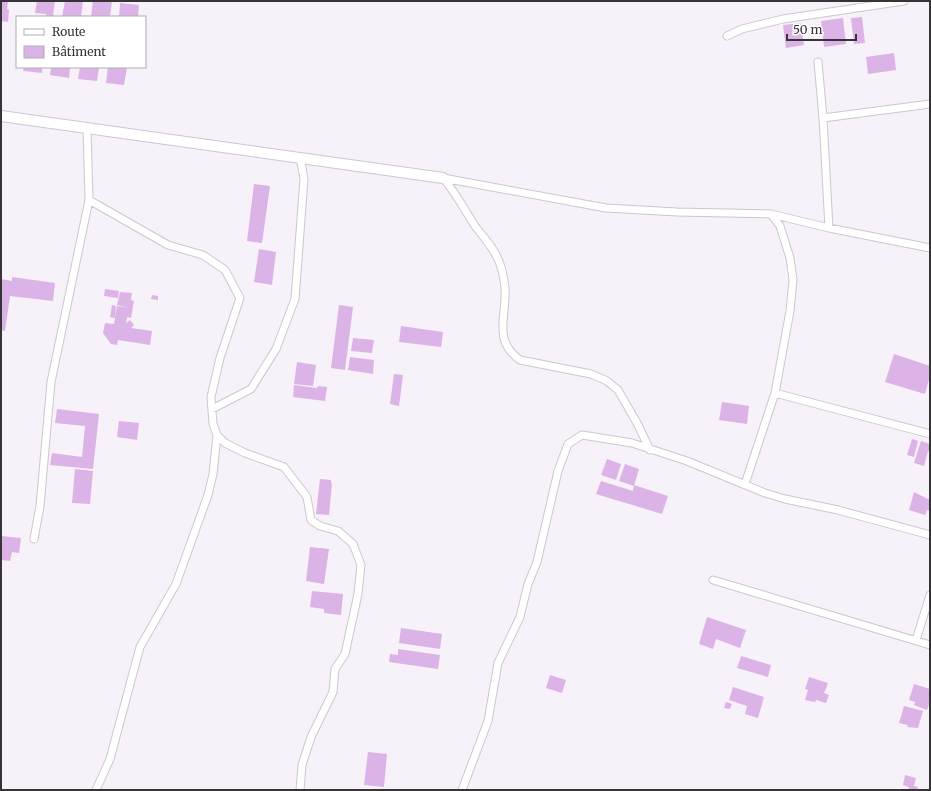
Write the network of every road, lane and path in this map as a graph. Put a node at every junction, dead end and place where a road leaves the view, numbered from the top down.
1 (904, 1) edge
2 (727, 36) dead end
3 (818, 62) dead end
4 (930, 104) edge
5 (1, 116) edge
6 (823, 118) junction
7 (87, 129) junction
8 (300, 157) junction
9 (443, 178) junction
10 (90, 200) junction
11 (771, 214) junction
12 (829, 228) junction
13 (930, 248) edge
14 (775, 393) junction
15 (212, 410) junction
16 (930, 434) edge
17 (217, 435) junction
18 (650, 450) junction
19 (745, 484) junction
20 (930, 535) edge
21 (34, 539) dead end
22 (713, 580) dead end
23 (930, 595) edge
24 (916, 640) junction
25 (930, 645) edge
26 (96, 790) edge
27 (300, 790) edge
28 (462, 790) edge

1 - 2 street
3 - 6 street
4 - 6 street
5 - 7 street
6 - 12 street
7 - 8 street
7 - 10 street
8 - 9 street
8 - 15 street
9 - 11 street
9 - 18 street
10 - 15 street
10 - 21 street
11 - 12 street
11 - 14 street
12 - 13 street
14 - 16 street
14 - 19 street
15 - 17 street
17 - 26 street
17 - 27 street
18 - 19 street
18 - 28 street
19 - 20 street
22 - 24 street
23 - 24 street
24 - 25 street

